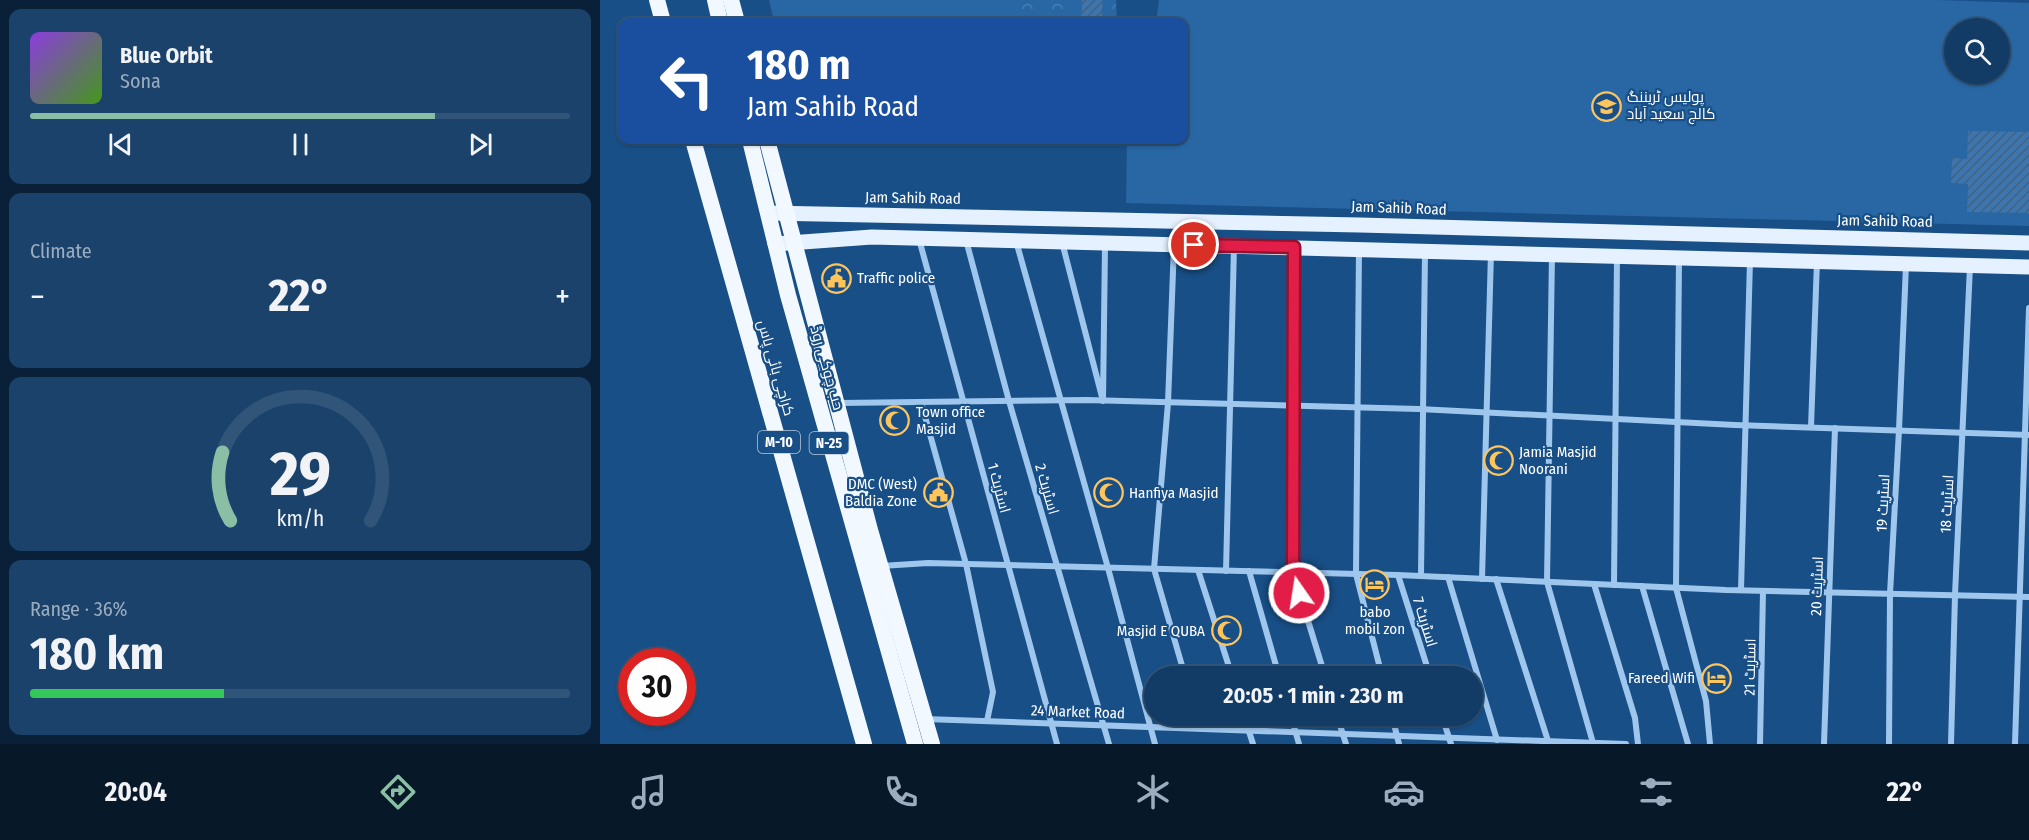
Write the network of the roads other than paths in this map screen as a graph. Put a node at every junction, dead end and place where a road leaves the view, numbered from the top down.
1 (657, 0) edge
2 (715, 0) edge
3 (731, 0) edge
4 (662, 18) edge
5 (719, 18) edge
6 (736, 18) edge
7 (694, 144) edge
8 (751, 144) edge
9 (768, 144) edge
10 (768, 213) junction
11 (786, 213) junction
12 (919, 238) junction
13 (966, 239) junction
14 (1016, 240) junction
15 (1062, 242) junction
16 (794, 243) junction
17 (1105, 243) junction
18 (2029, 243) edge
19 (776, 244) junction
20 (1174, 244) junction
21 (1234, 246) junction
22 (1294, 247) junction
23 (1359, 248) junction
24 (1425, 250) junction
25 (1491, 252) junction
26 (1552, 253) junction
27 (1617, 255) junction
28 (1679, 257) junction
29 (1750, 259) junction
30 (1817, 261) junction
31 (1906, 263) junction
32 (1970, 265) junction
33 (2029, 267) edge
34 (2029, 308) edge
35 (1009, 401) junction
36 (1061, 401) junction
37 (1103, 401) junction
38 (921, 402) junction
39 (963, 402) junction
40 (1168, 402) junction
41 (836, 404) junction
42 (1230, 404) junction
43 (1293, 406) junction
44 (1358, 407) junction
45 (1423, 409) junction
46 (1487, 412) junction
47 (1549, 416) junction
48 (1616, 419) junction
49 (1678, 422) junction
50 (1745, 425) junction
51 (1811, 427) junction
52 (1835, 428) junction
53 (1899, 430) junction
54 (1963, 432) junction
55 (2027, 434) edge
56 (966, 564) junction
57 (1007, 565) junction
58 (880, 566) junction
59 (1057, 566) junction
60 (1108, 568) junction
61 (1154, 569) junction
62 (1198, 570) junction
63 (1226, 571) junction
64 (1250, 572) junction
65 (1293, 572) junction
66 (1356, 574) junction
67 (1398, 575) junction
68 (1421, 576) junction
69 (1448, 577) junction
70 (1482, 579) junction
71 (1496, 579) junction
72 (1547, 582) junction
73 (1594, 584) junction
74 (1614, 585) junction
75 (1642, 586) junction
76 (1676, 588) junction
77 (1741, 590) junction
78 (1763, 591) junction
79 (1829, 592) junction
80 (1890, 594) junction
81 (1955, 596) junction
82 (2019, 597) junction
83 (2029, 597) edge
84 (1182, 666) edge
85 (1229, 666) edge
86 (1277, 666) edge
87 (1322, 666) edge
88 (1379, 666) edge
89 (1427, 666) edge
90 (924, 719) junction
91 (987, 721) junction
92 (1051, 723) junction
93 (1103, 725) junction
94 (1200, 726) edge
95 (1247, 726) edge
96 (1294, 726) edge
97 (1340, 726) edge
98 (1394, 726) edge
99 (1445, 726) edge
100 (1150, 727) junction
101 (1201, 729) junction
102 (1249, 731) junction
103 (1295, 732) junction
104 (1343, 734) junction
105 (1397, 736) junction
106 (1497, 740) junction
107 (1450, 741) edge
108 (1549, 743) edge
109 (1593, 743) edge
110 (864, 744) edge
111 (915, 744) edge
112 (932, 744) edge
113 (1057, 744) edge
114 (1109, 744) edge
115 (1155, 744) edge
116 (1253, 744) edge
117 (1299, 744) edge
118 (1346, 744) edge
119 (1399, 744) edge
120 (1626, 744) edge
121 (1638, 744) edge
122 (1688, 744) edge
123 (1710, 744) edge
124 (1760, 744) edge
125 (1824, 744) edge
126 (1888, 744) edge
127 (1951, 744) edge
128 (2014, 744) edge

1 - 4 highway
2 - 5 highway
3 - 6 highway
7 - 110 highway, کراچی بائی پاس / M-10
8 - 10 highway, حب چوکی روڈ / N-25
9 - 11 highway, حب چوکی روڈ / N-25
10 - 11 main road, Jam Sahib Road
10 - 19 highway, حب چوکی روڈ / N-25
11 - 16 highway, حب چوکی روڈ / N-25
11 - 18 main road, Jam Sahib Road
12 - 13 main road
12 - 16 main road
12 - 39 street, اسٹریٹ 1
13 - 14 main road
13 - 35 street, اسٹریٹ 2
14 - 15 main road
14 - 36 street
15 - 17 main road
15 - 37 street
16 - 19 main road
16 - 41 highway, حب چوکی روڈ / N-25
17 - 20 main road
17 - 37 street
19 - 111 highway, حب چوکی روڈ / N-25
20 - 21 main road
20 - 40 street
21 - 22 main road
21 - 42 street
22 - 23 main road
22 - 43 street
23 - 24 main road
23 - 44 street
24 - 25 main road
24 - 45 street
25 - 26 main road
25 - 46 street
26 - 27 main road
26 - 47 street
27 - 28 main road
27 - 48 street
28 - 29 main road
28 - 49 street
29 - 30 main road
29 - 50 street
30 - 31 main road
30 - 51 street
31 - 32 main road
31 - 53 street, اسٹریٹ 19
32 - 33 main road
32 - 54 street, اسٹریٹ 18
34 - 55 street
35 - 36 street
35 - 39 street
35 - 59 street, اسٹریٹ 2
36 - 37 street
36 - 60 street
37 - 40 street
38 - 39 street
38 - 41 street
38 - 56 street
39 - 57 street, اسٹریٹ 1
40 - 42 street
40 - 61 street
41 - 58 highway, حب چوکی روڈ / N-25
42 - 43 street
42 - 63 street
43 - 44 street
43 - 65 street
44 - 45 street
44 - 66 street
45 - 46 street
45 - 68 street
46 - 47 street
46 - 70 street
47 - 48 street
47 - 72 street
48 - 49 street
48 - 74 street
49 - 50 street
49 - 76 street
50 - 51 street
50 - 77 street
51 - 52 street
52 - 53 street
52 - 79 street, اسٹریٹ 20
53 - 54 street
53 - 80 street, اسٹریٹ 19
54 - 55 street
54 - 81 street, اسٹریٹ 18
55 - 82 street
56 - 57 street
56 - 58 street
56 - 91 street
57 - 59 street
57 - 92 street, اسٹریٹ 1
58 - 90 highway, حب چوکی روڈ / N-25
59 - 60 street
59 - 93 street, اسٹریٹ 2
60 - 61 street
60 - 100 street
61 - 62 street
61 - 84 street
62 - 63 street
62 - 85 street
63 - 64 street
64 - 65 street
64 - 86 street
65 - 66 street
65 - 87 street
66 - 67 street
66 - 88 street
67 - 68 street
67 - 89 street, اسٹریٹ 7
68 - 69 street
69 - 70 street
69 - 106 street
70 - 71 street
71 - 72 street
71 - 108 street
72 - 73 street
72 - 109 street
73 - 74 street
73 - 121 street
74 - 75 street
75 - 76 street
75 - 122 street
76 - 77 street
76 - 123 street
77 - 78 street
78 - 79 street
78 - 124 street, اسٹریٹ 21
79 - 80 street
79 - 125 street, اسٹریٹ 20
80 - 81 street
80 - 126 street, اسٹریٹ 19
81 - 82 street
81 - 127 street, اسٹریٹ 18
82 - 83 street
82 - 128 street
90 - 91 street, 24 Market Road
90 - 112 highway, حب چوکی روڈ / N-25
91 - 92 street, 24 Market Road
92 - 93 street, 24 Market Road
92 - 113 street, اسٹریٹ 1
93 - 100 street, 24 Market Road
93 - 114 street, اسٹریٹ 2
94 - 101 street
95 - 102 street
96 - 103 street
97 - 104 street
98 - 105 street
99 - 107 street
100 - 101 street, 24 Market Road
100 - 115 street
101 - 102 street, 24 Market Road
102 - 103 street, 24 Market Road
102 - 116 street
103 - 104 street, 24 Market Road
103 - 117 street
104 - 105 street, 24 Market Road
104 - 118 street
105 - 107 street, 24 Market Road
105 - 119 street
106 - 107 street, 24 Market Road
106 - 108 street, 24 Market Road
108 - 109 street, 24 Market Road
109 - 120 street, 24 Market Road

